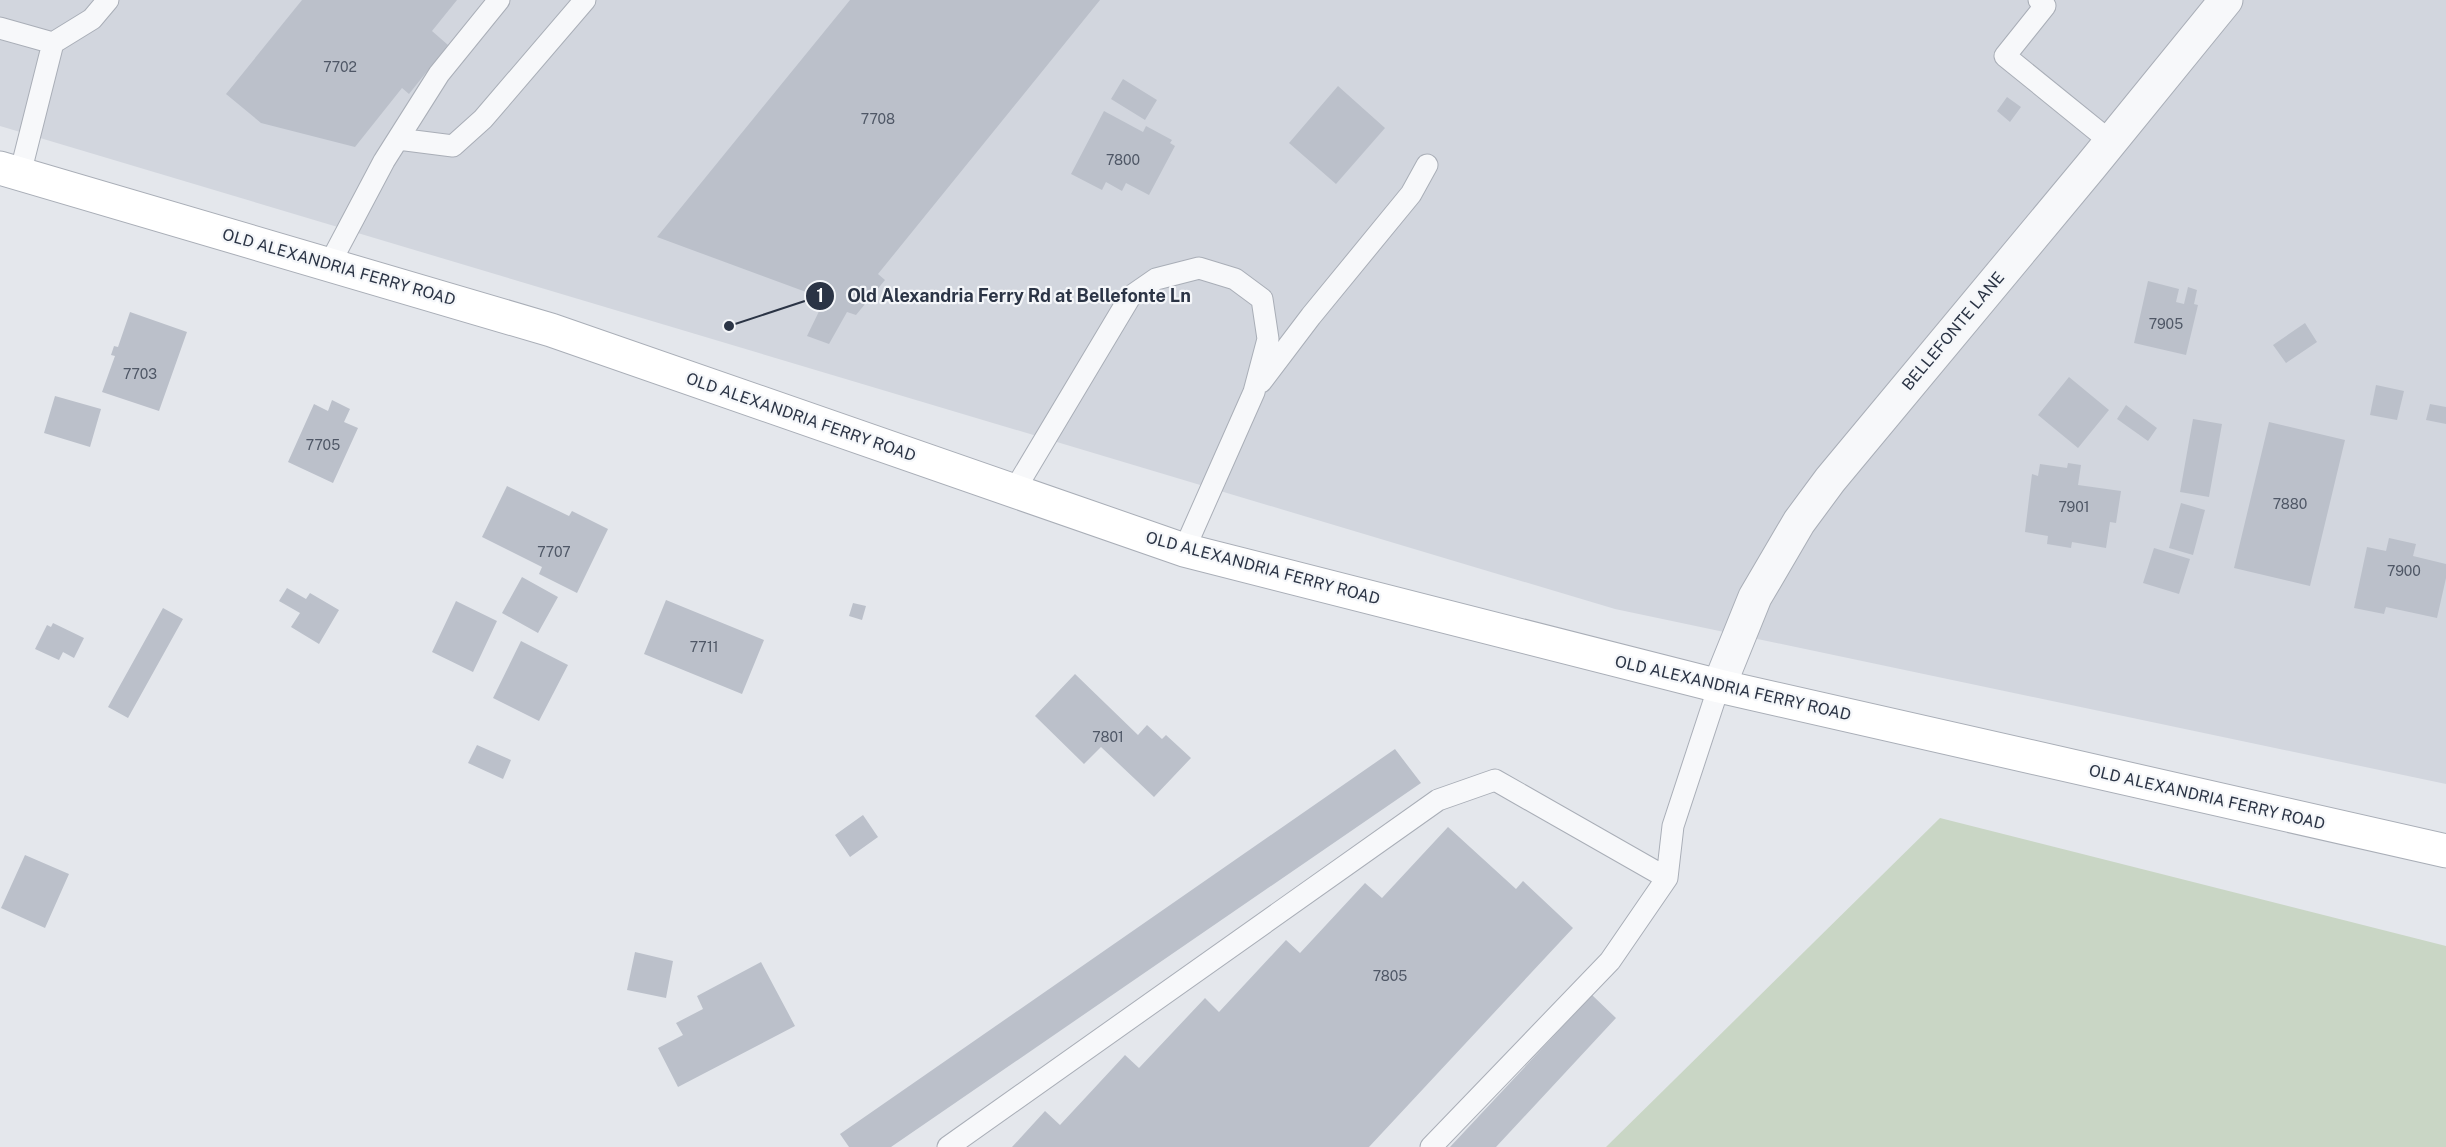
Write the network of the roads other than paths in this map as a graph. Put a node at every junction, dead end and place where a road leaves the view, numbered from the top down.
1 (108, 0) edge
2 (498, 0) edge
3 (585, 0) edge
4 (2039, 0) edge
5 (2226, 0) edge
6 (0, 28) edge
7 (53, 43) junction
8 (398, 139) junction
9 (2111, 142) junction
10 (1427, 165) dead end
11 (10, 171) edge
12 (329, 265) junction
13 (1254, 392) junction
14 (1014, 490) junction
15 (1184, 550) junction
16 (1719, 686) junction
17 (2446, 851) edge
18 (1667, 878) junction
19 (948, 1147) edge
20 (1431, 1147) edge

1 - 7 lane
2 - 8 lane
3 - 8 lane
4 - 9 lane
5 - 9 street, BELLEFONTE LANE
6 - 7 lane
7 - 11 lane
8 - 12 lane
9 - 16 street, BELLEFONTE LANE
10 - 13 lane
11 - 12 main road, OLD ALEXANDRIA FERRY ROAD
12 - 14 main road, OLD ALEXANDRIA FERRY ROAD
13 - 14 lane
13 - 15 lane
14 - 15 main road, OLD ALEXANDRIA FERRY ROAD
15 - 16 main road, OLD ALEXANDRIA FERRY ROAD
16 - 17 main road, OLD ALEXANDRIA FERRY ROAD
16 - 18 lane
18 - 19 lane
18 - 20 lane

